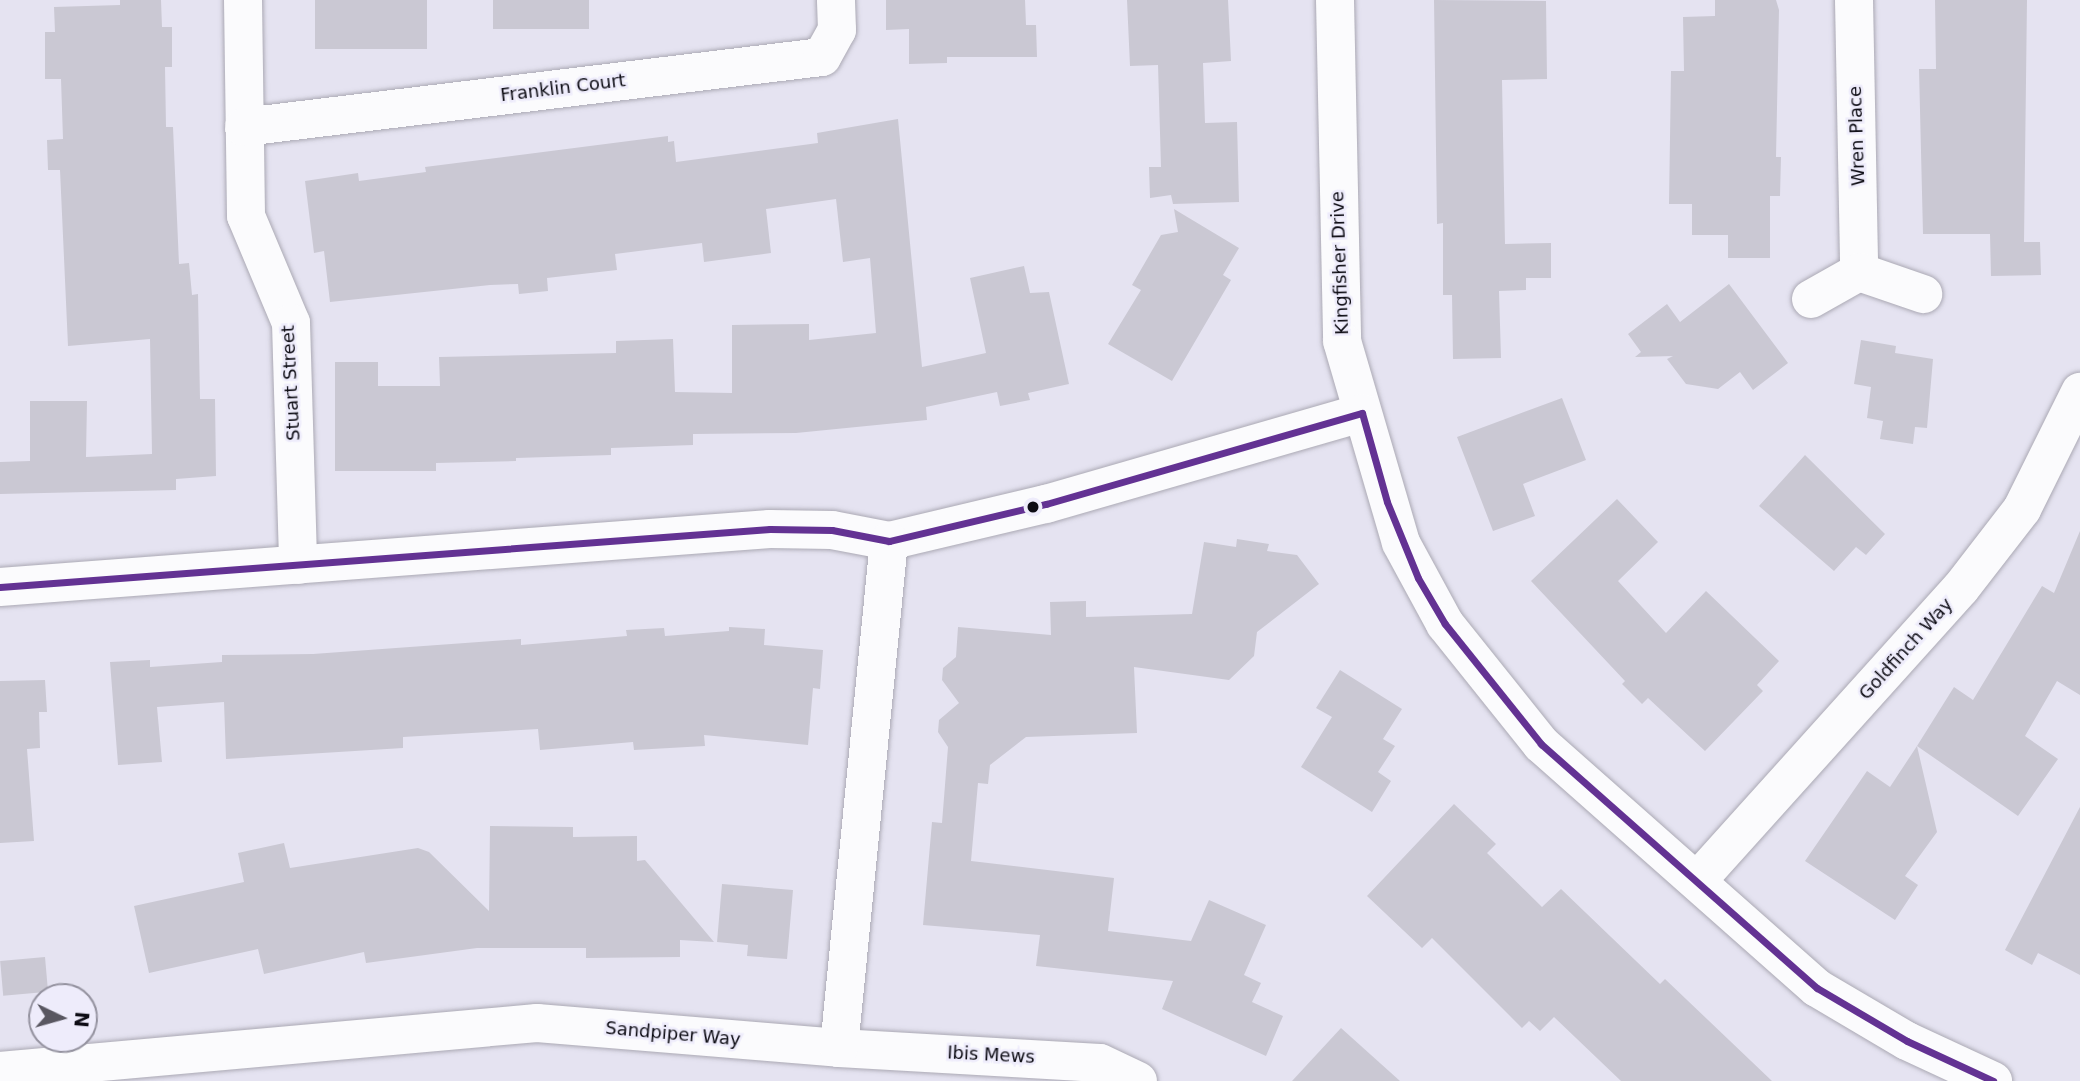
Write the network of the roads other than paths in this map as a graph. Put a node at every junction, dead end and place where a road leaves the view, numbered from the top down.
1 (243, 0) edge
2 (836, 0) edge
3 (1335, 0) edge
4 (1854, 0) edge
5 (244, 127) junction
6 (1859, 272) junction
7 (1923, 295) dead end
8 (1811, 299) dead end
9 (2080, 392) edge
10 (1362, 413) junction
11 (889, 541) junction
12 (298, 565) junction
13 (0, 587) edge
14 (1697, 881) junction
15 (839, 1048) junction
16 (0, 1071) edge
17 (1138, 1081) edge
18 (1993, 1081) edge

1 - 5 street, Stuart Street
2 - 5 street, Franklin Court
3 - 10 street, Kingfisher Drive
4 - 6 street, Wren Place
5 - 12 street, Stuart Street
6 - 7 street
6 - 8 street
9 - 14 street, Goldfinch Way
10 - 11 street
10 - 14 street, Kingfisher Drive
11 - 12 street
11 - 15 street
12 - 13 street
14 - 18 street, Kingfisher Drive
15 - 16 street, Sandpiper Way
15 - 17 street, Ibis Mews

